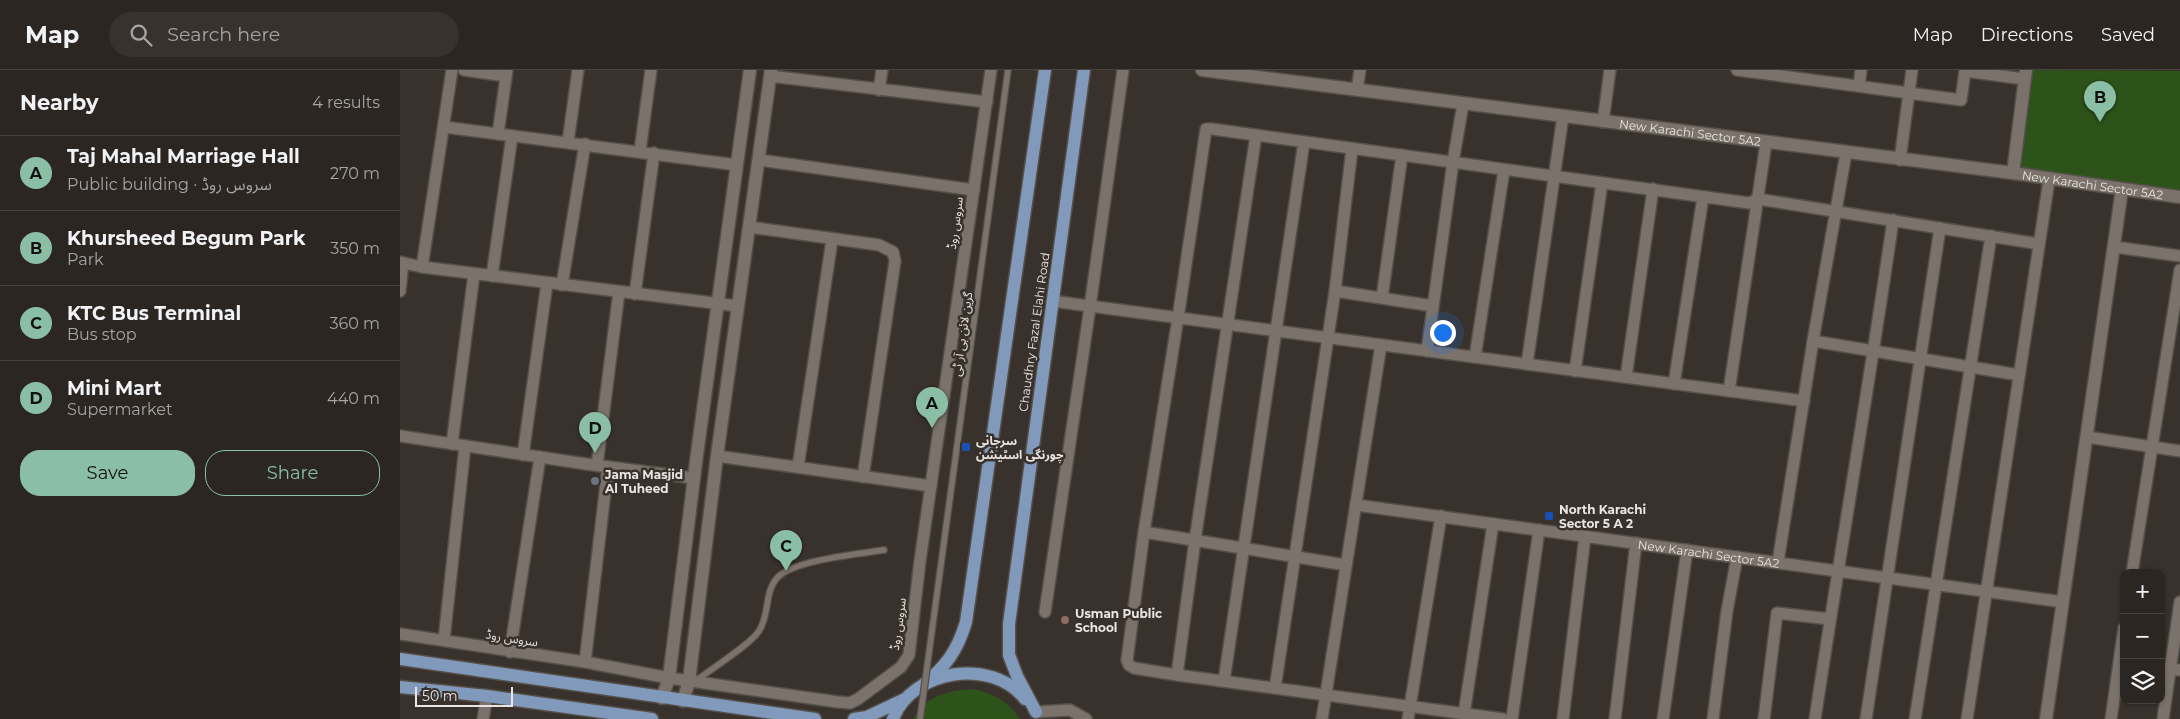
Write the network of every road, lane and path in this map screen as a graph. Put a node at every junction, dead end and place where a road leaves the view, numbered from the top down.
1 (452, 70) edge
2 (464, 70) edge
3 (578, 70) edge
4 (651, 70) edge
5 (750, 70) edge
6 (882, 70) edge
7 (991, 70) edge
8 (1008, 70) edge
9 (1044, 70) edge
10 (1084, 70) edge
11 (1123, 70) edge
12 (1202, 70) edge
13 (1360, 70) edge
14 (1610, 70) edge
15 (1737, 70) edge
16 (1861, 70) edge
17 (1912, 70) edge
18 (1965, 70) edge
19 (1758, 71) edge
20 (507, 73) edge
21 (771, 73) edge
22 (1251, 73) edge
23 (1810, 75) edge
24 (2025, 75) edge
25 (1859, 86) junction
26 (879, 90) junction
27 (1357, 90) junction
28 (1908, 93) junction
29 (987, 102) junction
30 (1463, 104) junction
31 (1563, 116) junction
32 (1603, 122) junction
33 (444, 126) junction
34 (498, 134) junction
35 (1256, 135) junction
36 (512, 136) junction
37 (568, 142) junction
38 (1304, 142) junction
39 (1766, 142) junction
40 (585, 144) junction
41 (1352, 149) junction
42 (640, 151) junction
43 (654, 152) junction
44 (1846, 153) junction
45 (1402, 155) junction
46 (759, 160) junction
47 (1900, 160) junction
48 (1453, 162) junction
49 (737, 165) junction
50 (1504, 170) junction
51 (2013, 173) junction
52 (1554, 176) junction
53 (2049, 180) junction
54 (1602, 183) junction
55 (1653, 189) junction
56 (2122, 189) junction
57 (974, 190) junction
58 (1703, 197) junction
59 (2180, 197) edge
60 (1758, 199) junction
61 (1837, 212) junction
62 (1893, 220) junction
63 (749, 227) junction
64 (1940, 228) junction
65 (1991, 236) junction
66 (832, 240) junction
67 (2039, 244) junction
68 (2114, 247) junction
69 (2180, 256) edge
70 (402, 262) edge
71 (422, 267) junction
72 (2180, 270) edge
73 (474, 274) junction
74 (492, 276) junction
75 (547, 283) junction
76 (562, 285) junction
77 (400, 291) edge
78 (1335, 291) junction
79 (618, 292) junction
80 (635, 294) junction
81 (1382, 298) junction
82 (1052, 301) junction
83 (718, 304) junction
84 (738, 306) junction
85 (1433, 306) junction
86 (1090, 307) junction
87 (1178, 318) junction
88 (1227, 324) junction
89 (1277, 331) junction
90 (1328, 338) junction
91 (1813, 341) junction
92 (1381, 345) junction
93 (1427, 351) junction
94 (1874, 351) junction
95 (1475, 357) junction
96 (1922, 359) junction
97 (1527, 364) junction
98 (1971, 367) junction
99 (1575, 371) junction
100 (2020, 376) junction
101 (1626, 378) junction
102 (1674, 384) junction
103 (1728, 392) junction
104 (1804, 401) junction
105 (400, 437) edge
106 (2087, 438) junction
107 (452, 444) junction
108 (465, 446) junction
109 (2151, 446) junction
110 (2180, 451) edge
111 (523, 455) junction
112 (717, 456) junction
113 (540, 457) junction
114 (602, 466) junction
115 (798, 467) junction
116 (863, 477) junction
117 (694, 478) junction
118 (931, 486) junction
119 (1356, 505) junction
120 (1440, 516) junction
121 (1493, 524) junction
122 (1539, 530) junction
123 (1144, 532) junction
124 (1585, 536) junction
125 (1195, 540) junction
126 (1636, 543) junction
127 (1245, 548) junction
128 (884, 550) dead end
129 (1687, 550) junction
130 (1296, 556) junction
131 (1737, 557) junction
132 (1778, 562) junction
133 (1346, 565) junction
134 (2133, 569) edge
135 (1837, 571) junction
136 (1889, 578) junction
137 (1937, 584) junction
138 (1986, 591) junction
139 (2063, 602) junction
140 (2180, 602) edge
141 (1045, 612) dead end
142 (1830, 619) junction
143 (400, 634) edge
144 (444, 640) junction
145 (510, 652) junction
146 (400, 659) edge
147 (585, 662) junction
148 (2120, 668) edge
149 (2170, 669) edge
150 (1176, 675) junction
151 (669, 678) junction
152 (692, 681) junction
153 (1224, 681) junction
154 (922, 686) junction
155 (400, 687) edge
156 (1275, 688) junction
157 (1326, 695) junction
158 (486, 696) junction
159 (662, 698) junction
160 (907, 698) junction
161 (683, 701) junction
162 (1410, 707) junction
163 (734, 714) edge
164 (1464, 714) junction
165 (594, 715) edge
166 (1038, 716) edge
167 (483, 719) edge
168 (652, 719) edge
169 (815, 719) edge
170 (854, 719) edge
171 (893, 719) edge
172 (920, 719) edge
173 (1086, 719) edge
174 (1322, 719) edge
175 (1408, 719) edge
176 (1502, 719) edge
177 (1512, 719) edge
178 (1563, 719) edge
179 (1615, 719) edge
180 (1664, 719) edge
181 (1712, 719) edge
182 (1764, 719) edge
183 (1815, 719) edge
184 (1866, 719) edge
185 (1915, 719) edge
186 (1967, 719) edge
187 (2046, 719) edge
188 (2111, 719) edge
189 (2162, 719) edge

1 - 33 street
2 - 20 street
3 - 37 street
4 - 42 street
5 - 49 street
6 - 26 street
7 - 29 street, سروس روڈ
8 - 172 lane, گرین لائن بی آر ٹی, bridge
9 - 154 main road
10 - 82 main road, Chaudhry Fazal Elahi Road
11 - 86 street
12 - 22 street, New Karachi Sector 5A2
13 - 27 street
14 - 32 street
15 - 19 street
16 - 25 street
17 - 28 street
18 - 24 street
18 - 28 street
19 - 23 street
20 - 34 street
21 - 26 street
21 - 46 street
22 - 27 street, New Karachi Sector 5A2
23 - 25 street
24 - 51 street
25 - 28 street
26 - 29 street
27 - 30 street, New Karachi Sector 5A2
28 - 47 street
29 - 57 street, سروس روڈ
30 - 31 street, New Karachi Sector 5A2
30 - 48 street
31 - 32 street, New Karachi Sector 5A2
31 - 52 street
32 - 39 street, New Karachi Sector 5A2
33 - 34 street
33 - 71 street
34 - 36 street
35 - 38 street
35 - 87 street
35 - 88 street
36 - 37 street
36 - 74 street
37 - 40 street
38 - 41 street
38 - 89 street
39 - 44 street, New Karachi Sector 5A2
39 - 60 street
40 - 42 street
40 - 76 street
41 - 45 street
41 - 78 street
42 - 43 street
43 - 49 street
43 - 80 street
44 - 47 street, New Karachi Sector 5A2
44 - 61 street
45 - 48 street
45 - 81 street
46 - 57 street
46 - 63 street
47 - 51 street, New Karachi Sector 5A2
48 - 50 street
48 - 85 street
49 - 83 street
50 - 52 street
50 - 95 street
51 - 53 street, New Karachi Sector 5A2
52 - 54 street
52 - 97 street
53 - 56 street, New Karachi Sector 5A2
53 - 67 street
54 - 55 street
54 - 99 street
55 - 58 street
55 - 101 street
56 - 59 street, New Karachi Sector 5A2
56 - 68 street
57 - 118 street, سروس روڈ
58 - 60 street
58 - 102 street
60 - 61 street
60 - 103 street
61 - 62 street
61 - 91 street
62 - 64 street
62 - 94 street
63 - 66 street
63 - 84 street
64 - 65 street
64 - 96 street
65 - 67 street
65 - 98 street
66 - 115 street
66 - 116 street
67 - 100 street
68 - 69 street
68 - 106 street
70 - 71 street
70 - 77 street
71 - 73 street
72 - 109 street
73 - 74 street
73 - 107 street
74 - 75 street
75 - 76 street
75 - 111 street
76 - 79 street
78 - 81 street
78 - 90 street
79 - 80 street
79 - 114 street
80 - 83 street
81 - 85 street
82 - 86 street
82 - 166 main road, Chaudhry Fazal Elahi Road
83 - 84 street
83 - 117 street
84 - 112 street
85 - 93 street
86 - 87 street
86 - 141 street
87 - 88 street
87 - 123 street
88 - 89 street
88 - 125 street
89 - 90 street
89 - 127 street
90 - 92 street
90 - 130 street
91 - 94 street
91 - 104 street
92 - 93 street
92 - 119 street
93 - 95 street
94 - 96 street
94 - 135 street
95 - 97 street
96 - 98 street
96 - 136 street
97 - 99 street
98 - 100 street
98 - 137 street
99 - 101 street
100 - 138 street
101 - 102 street
102 - 103 street
103 - 104 street
104 - 132 street
105 - 107 street
106 - 109 street
106 - 139 street
107 - 108 street
108 - 111 street
108 - 144 street
109 - 110 street
109 - 134 street
111 - 113 street
112 - 115 street
112 - 152 street
113 - 114 street
113 - 145 street
114 - 117 street
114 - 147 street
115 - 116 street
116 - 118 street
117 - 151 street
118 - 152 street, سروس روڈ
119 - 120 street, New Karachi Sector 5A2
119 - 133 street
120 - 121 street, New Karachi Sector 5A2
120 - 162 street
121 - 122 street, New Karachi Sector 5A2
121 - 164 street
122 - 124 street, New Karachi Sector 5A2
122 - 177 street
123 - 125 street
123 - 150 street
124 - 126 street, New Karachi Sector 5A2
124 - 178 street
125 - 127 street
125 - 150 street
126 - 129 street, New Karachi Sector 5A2
126 - 179 street
127 - 130 street
127 - 153 street
128 - 152 lane
129 - 131 street, New Karachi Sector 5A2
129 - 180 street
130 - 133 street
130 - 156 street
131 - 132 street, New Karachi Sector 5A2
131 - 181 street
132 - 135 street, New Karachi Sector 5A2
133 - 157 street
135 - 136 street, New Karachi Sector 5A2
135 - 142 street
136 - 137 street, New Karachi Sector 5A2
136 - 184 street
137 - 138 street, New Karachi Sector 5A2
137 - 185 street
138 - 139 street, New Karachi Sector 5A2
138 - 186 street
139 - 187 street
140 - 149 street
142 - 182 street
142 - 183 street
143 - 144 street, سروس روڈ
144 - 145 street, سروس روڈ
145 - 147 street, سروس روڈ
146 - 159 main road
147 - 151 street, سروس روڈ
148 - 188 street
149 - 189 street
150 - 153 street
151 - 152 street, سروس روڈ
151 - 159 street
152 - 161 street
153 - 156 street
154 - 160 main road
154 - 166 main road
155 - 158 main road
156 - 157 street
157 - 162 street
157 - 174 street
158 - 165 main road
158 - 167 street
159 - 161 main road
160 - 170 main road
160 - 171 main road
161 - 163 main road
162 - 164 street
162 - 175 street
163 - 169 main road
164 - 176 street
165 - 168 main road
166 - 173 street

